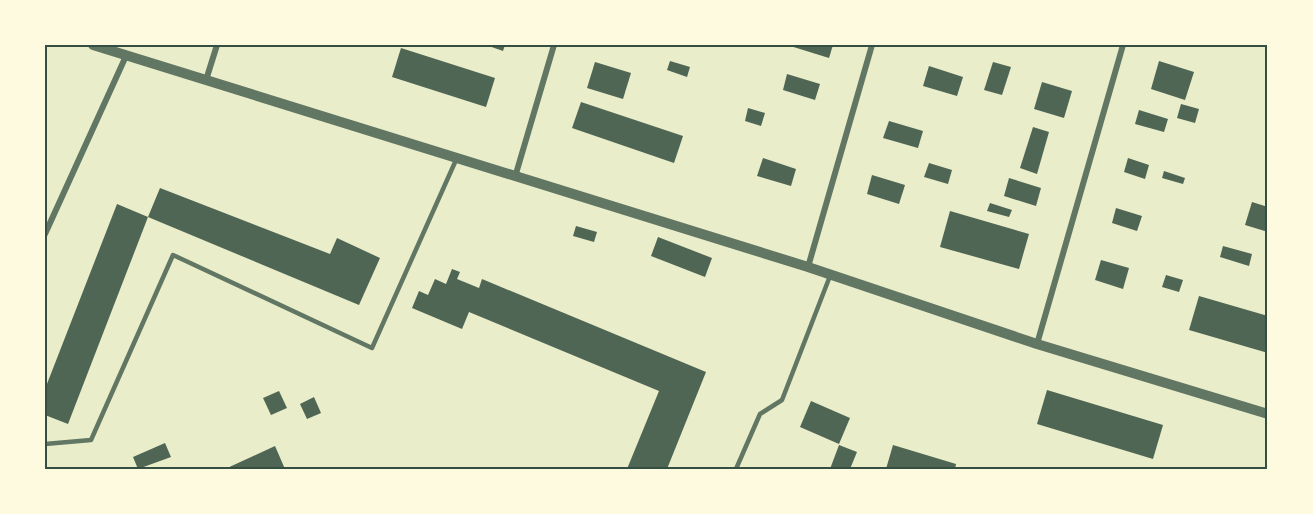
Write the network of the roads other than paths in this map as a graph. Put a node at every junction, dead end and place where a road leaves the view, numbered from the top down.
1 (93, 45) edge
2 (217, 45) edge
3 (554, 45) edge
4 (873, 45) edge
5 (1123, 45) edge
6 (126, 56) junction
7 (206, 80) junction
8 (456, 160) junction
9 (515, 177) junction
10 (45, 234) edge
11 (808, 267) junction
12 (831, 275) junction
13 (1037, 344) junction
14 (1268, 414) edge
15 (45, 444) edge
16 (736, 469) edge

1 - 6 street
2 - 7 street
3 - 9 street
4 - 11 street
5 - 13 street
6 - 7 street
6 - 10 street
7 - 8 street
8 - 9 street
8 - 15 lane
9 - 11 street
11 - 12 street
12 - 13 street
12 - 16 lane
13 - 14 street

